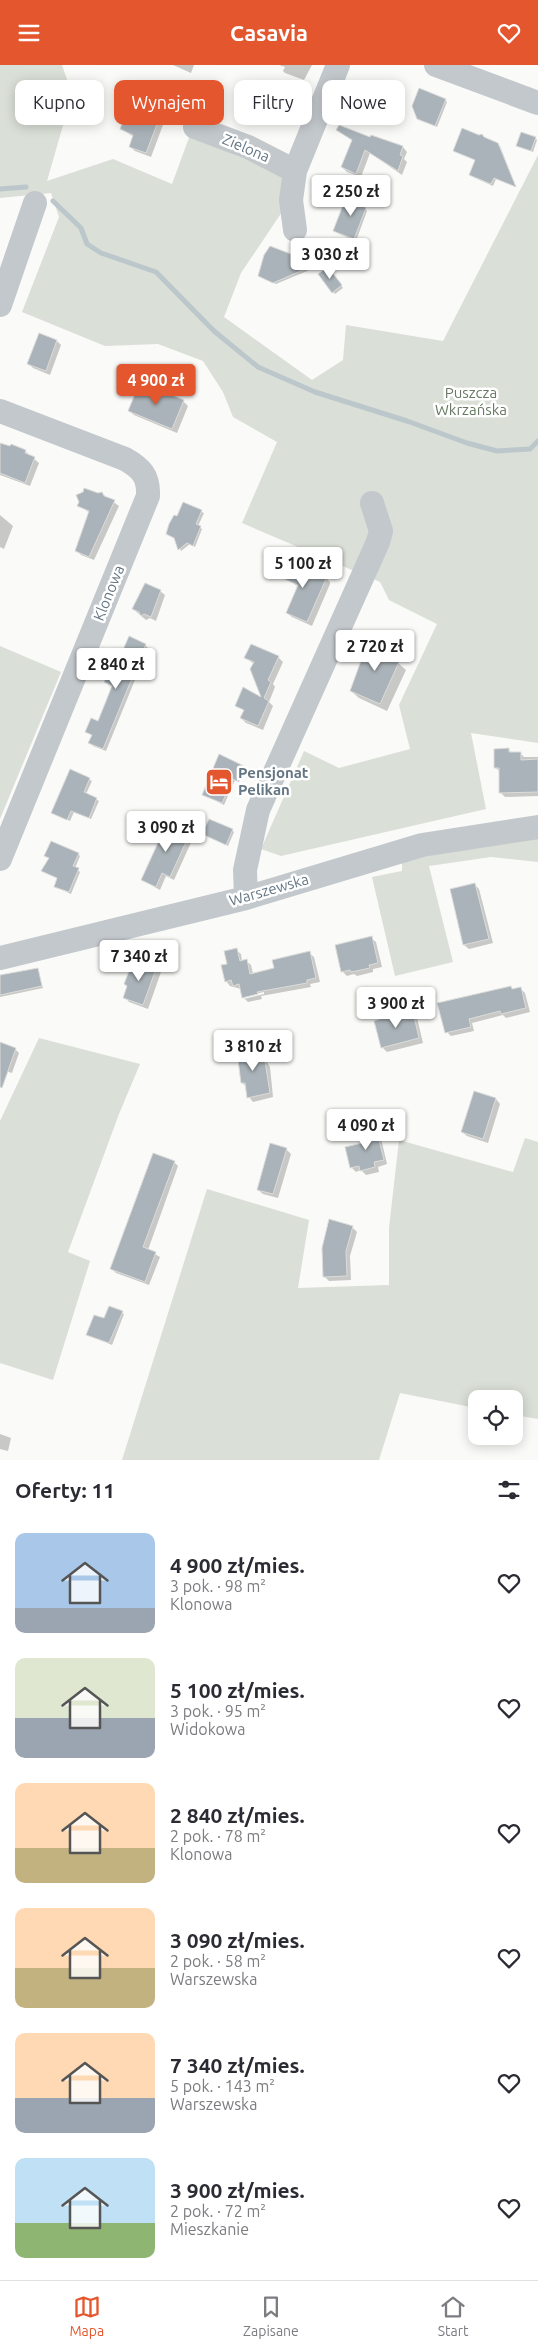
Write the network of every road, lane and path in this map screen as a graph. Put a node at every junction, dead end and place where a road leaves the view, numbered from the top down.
1 (338, 65) edge
2 (436, 65) edge
3 (538, 103) edge
4 (195, 127) dead end
5 (295, 171) junction
6 (35, 203) dead end
7 (295, 230) dead end
8 (0, 305) edge
9 (0, 411) edge
10 (372, 503) dead end
11 (538, 827) edge
12 (0, 859) edge
13 (246, 898) junction
14 (0, 958) edge

1 - 5 street
2 - 3 street
4 - 5 street, Zielona
5 - 7 street
6 - 8 street
9 - 12 street, Klonowa
10 - 13 street
11 - 13 street, Warszewska
13 - 14 street, Warszewska

